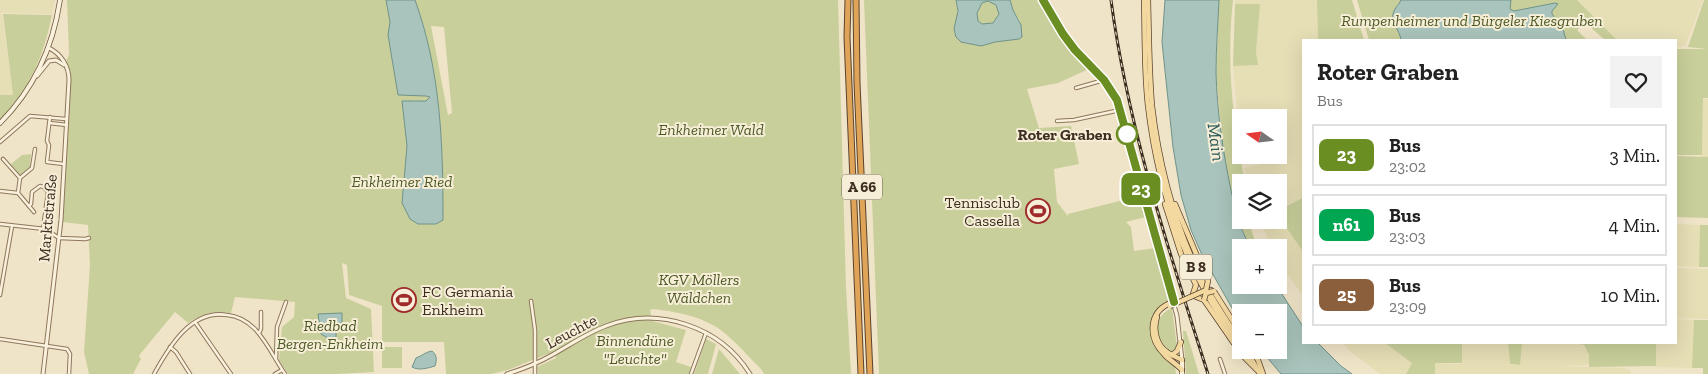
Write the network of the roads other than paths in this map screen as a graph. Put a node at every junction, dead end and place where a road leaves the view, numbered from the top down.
1 (60, 0) edge
2 (848, 0) edge
3 (856, 0) edge
4 (1043, 0) edge
5 (1146, 0) edge
6 (49, 48) junction
7 (65, 65) junction
8 (35, 79) junction
9 (1104, 80) junction
10 (1076, 88) dead end
11 (1120, 110) junction
12 (50, 117) junction
13 (67, 119) junction
14 (1058, 121) dead end
15 (0, 123) edge
16 (49, 123) junction
17 (67, 125) junction
18 (0, 142) edge
19 (35, 149) dead end
20 (3, 159) dead end
21 (64, 164) junction
22 (20, 178) junction
23 (1161, 180) junction
24 (1167, 185) junction
25 (0, 191) edge
26 (18, 193) junction
27 (29, 206) junction
28 (34, 212) dead end
29 (0, 224) edge
30 (12, 226) junction
31 (43, 229) junction
32 (59, 238) junction
33 (89, 238) dead end
34 (1206, 289) junction
35 (1214, 291) junction
36 (0, 294) edge
37 (1194, 295) junction
38 (1204, 300) junction
39 (531, 301) dead end
40 (286, 302) dead end
41 (261, 312) dead end
42 (1232, 320) edge
43 (194, 322) junction
44 (1232, 328) edge
45 (258, 333) junction
46 (706, 333) junction
47 (1232, 334) edge
48 (0, 339) edge
49 (1181, 342) junction
50 (46, 346) junction
51 (170, 347) junction
52 (1171, 357) junction
53 (1220, 359) dead end
54 (1249, 359) edge
55 (1251, 359) edge
56 (1257, 359) edge
57 (276, 360) junction
58 (1182, 360) junction
59 (535, 364) junction
60 (282, 370) junction
61 (1182, 372) edge
62 (1259, 372) edge
63 (43, 374) edge
64 (70, 374) edge
65 (154, 374) edge
66 (190, 374) edge
67 (231, 374) edge
68 (275, 374) edge
69 (285, 374) edge
70 (507, 374) edge
71 (535, 374) edge
72 (691, 374) edge
73 (750, 374) edge
74 (861, 374) edge
75 (870, 374) edge
76 (1225, 374) edge

1 - 6 main road
2 - 74 highway, A 66
3 - 75 highway, A 66
4 - 9 street
5 - 23 main road, B 8
5 - 24 main road, B 8
6 - 7 street
6 - 8 main road
7 - 8 street
7 - 13 street, Marktstraße
8 - 15 main road
9 - 10 street
9 - 11 street
11 - 14 street
11 - 49 street
12 - 13 street
12 - 16 street
12 - 18 street
13 - 17 street, Marktstraße
16 - 17 street
16 - 21 street
17 - 21 street, Marktstraße
19 - 22 street
20 - 22 street
21 - 32 street, Marktstraße
22 - 26 street
23 - 37 main road
23 - 47 main road, B 8
24 - 34 main road, bridge
24 - 44 main road, B 8
25 - 26 street
26 - 27 street
27 - 28 street
27 - 31 street
29 - 30 street
30 - 31 street
30 - 36 street
31 - 32 street
32 - 33 street
32 - 50 street, Marktstraße
34 - 35 main road, bridge
34 - 37 main road, bridge
35 - 38 main road, bridge
35 - 42 main road
37 - 38 main road, bridge
37 - 52 main road, bridge
38 - 62 main road
39 - 59 street
40 - 57 street
41 - 45 street
43 - 45 street
43 - 51 street
43 - 67 street
45 - 57 street
46 - 59 street, Leuchte
46 - 72 street
46 - 73 street, Leuchte
48 - 50 street
49 - 52 main road
49 - 58 street
50 - 63 street, Marktstraße
50 - 64 street
51 - 65 street
51 - 66 street
52 - 58 main road
52 - 61 main road
53 - 76 street
54 - 62 main road, B 8
55 - 62 main road
56 - 62 main road
57 - 60 street
58 - 61 main road
59 - 70 street, Leuchte
59 - 71 street
60 - 68 street
60 - 69 street

